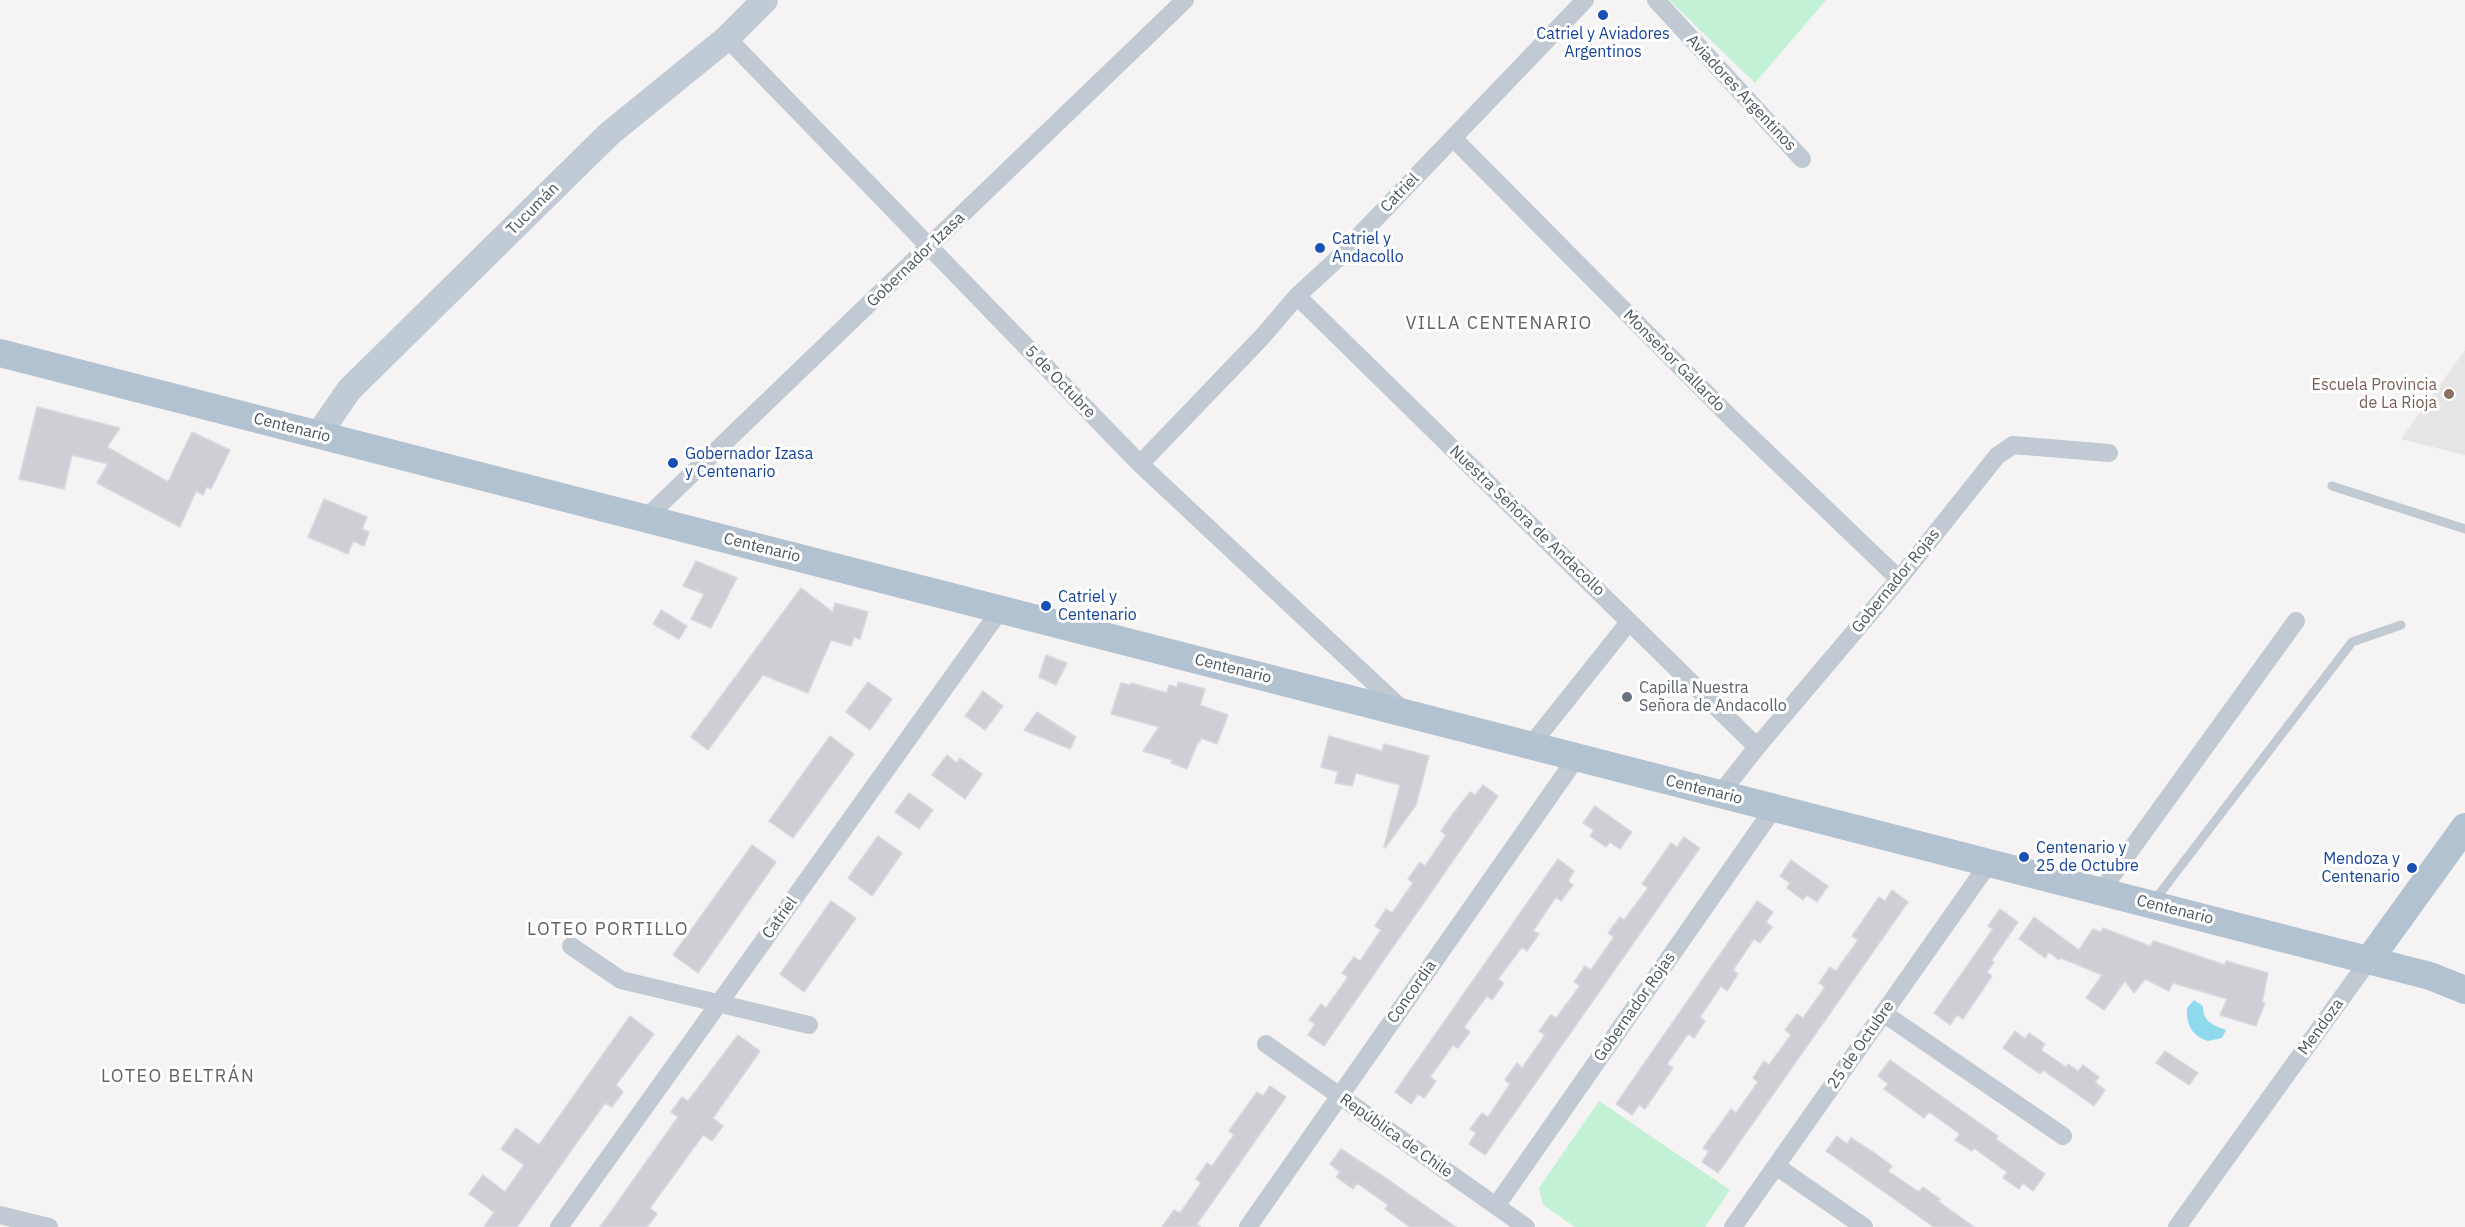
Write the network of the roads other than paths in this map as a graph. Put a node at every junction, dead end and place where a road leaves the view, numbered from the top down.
1 (765, 0) edge
2 (1185, 0) edge
3 (1585, 0) edge
4 (1656, 0) edge
5 (727, 38) junction
6 (1453, 138) junction
7 (1802, 159) dead end
8 (930, 247) junction
9 (1297, 296) junction
10 (0, 353) edge
11 (318, 435) junction
12 (2109, 453) dead end
13 (1140, 464) junction
14 (2332, 486) dead end
15 (646, 518) junction
16 (2465, 529) edge
17 (1899, 579) junction
18 (1001, 609) junction
19 (2296, 621) dead end
20 (1629, 622) junction
21 (2401, 625) dead end
22 (1407, 714) junction
23 (1531, 745) junction
24 (1756, 747) junction
25 (1577, 757) junction
26 (1720, 794) junction
27 (1774, 808) junction
28 (2465, 827) edge
29 (1989, 863) junction
30 (2100, 891) junction
31 (2151, 904) junction
32 (571, 946) dead end
33 (2369, 960) junction
34 (2465, 990) edge
35 (719, 1004) junction
36 (1883, 1013) junction
37 (809, 1025) dead end
38 (1266, 1044) dead end
39 (1340, 1096) junction
40 (2063, 1137) dead end
41 (1776, 1166) junction
42 (1497, 1206) junction
43 (0, 1215) edge
44 (49, 1227) edge
45 (560, 1227) edge
46 (1248, 1227) edge
47 (1526, 1227) edge
48 (1733, 1227) edge
49 (1864, 1227) edge
50 (2177, 1227) edge

1 - 5 main road, Tucumán
2 - 8 street, Gobernador Izasa
3 - 6 street, Catriel
4 - 7 street, Aviadores Argentinos
5 - 8 street, 5 de Octubre
5 - 11 main road, Tucumán
6 - 9 street, Catriel
6 - 17 street, Monseñor Gallardo
8 - 13 street, 5 de Octubre
8 - 15 street, Gobernador Izasa
9 - 13 street, Catriel
9 - 20 street, Nuestra Señora de Andacollo
10 - 11 main road, Centenario
11 - 15 main road, Centenario
12 - 17 street, Gobernador Rojas
13 - 22 street, 5 de Octubre
14 - 16 lane
15 - 18 main road, Centenario
17 - 24 street, Gobernador Rojas
18 - 22 main road, Centenario
18 - 35 street, Catriel
19 - 30 street
20 - 23 street
20 - 24 street, Nuestra Señora de Andacollo
21 - 31 lane
22 - 23 main road, Centenario
23 - 25 main road, Centenario
24 - 26 street, Gobernador Rojas
25 - 26 main road, Centenario
25 - 39 street, Concordia
26 - 27 main road, Centenario
27 - 29 main road, Centenario
27 - 42 street, Gobernador Rojas
28 - 33 main road, Mendoza
29 - 30 main road, Centenario
29 - 36 street, 25 de Octubre
30 - 31 main road, Centenario
31 - 33 main road, Centenario
32 - 35 street
33 - 34 main road, Centenario
33 - 50 street, Mendoza
35 - 37 street
35 - 45 street, Catriel
36 - 40 street
36 - 41 street, 25 de Octubre
38 - 39 street, República de Chile
39 - 42 street, República de Chile
39 - 46 street, Concordia
41 - 48 street, 25 de Octubre
41 - 49 street
42 - 47 street, República de Chile
43 - 44 street

